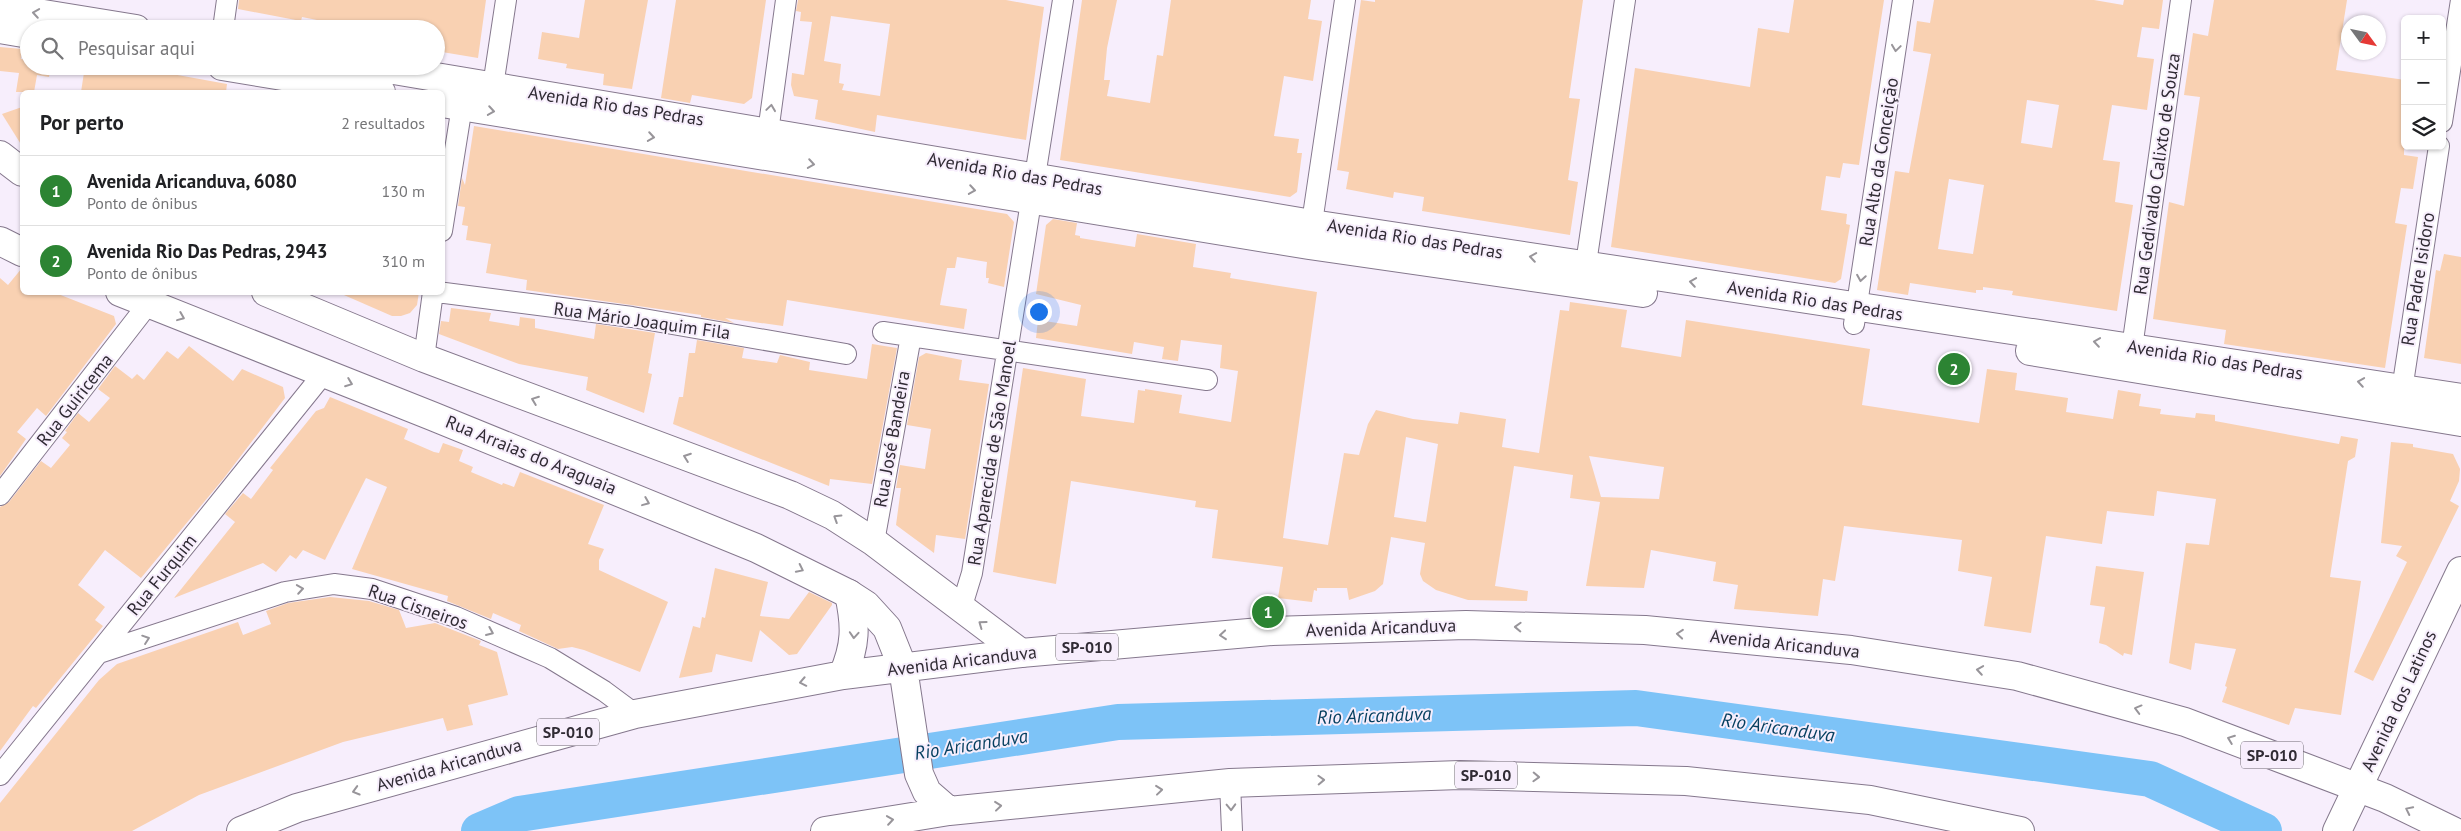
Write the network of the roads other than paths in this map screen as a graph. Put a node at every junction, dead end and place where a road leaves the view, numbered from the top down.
1 (227, 0) edge
2 (506, 0) edge
3 (786, 0) edge
4 (1063, 0) edge
5 (1346, 0) edge
6 (1624, 0) edge
7 (1903, 0) edge
8 (2182, 0) edge
9 (2461, 0) edge
10 (0, 7) edge
11 (80, 20) edge
12 (224, 20) edge
13 (0, 29) edge
14 (20, 32) edge
15 (277, 75) edge
16 (425, 75) edge
17 (493, 86) junction
18 (370, 90) edge
19 (452, 104) edge
20 (2445, 105) edge
21 (766, 144) junction
22 (2438, 150) edge
23 (1035, 189) junction
24 (445, 193) edge
25 (1311, 235) junction
26 (0, 241) edge
27 (20, 251) edge
28 (1585, 275) junction
29 (445, 293) edge
30 (127, 295) edge
31 (273, 295) edge
32 (433, 295) edge
33 (149, 304) junction
34 (1855, 316) junction
35 (883, 332) dead end
36 (911, 336) junction
37 (1009, 351) junction
38 (846, 354) dead end
39 (424, 358) junction
40 (2131, 358) junction
41 (324, 374) junction
42 (1207, 380) dead end
43 (2461, 398) edge
44 (2400, 400) junction
45 (2461, 422) edge
46 (0, 495) edge
47 (874, 542) junction
48 (2461, 571) edge
49 (849, 594) junction
50 (961, 608) junction
51 (99, 653) junction
52 (1021, 653) junction
53 (903, 668) junction
54 (843, 675) junction
55 (635, 714) junction
56 (0, 775) edge
57 (1230, 783) junction
58 (2358, 787) junction
59 (949, 812) junction
60 (242, 831) edge
61 (825, 831) edge
62 (1232, 831) edge
63 (2020, 831) edge
64 (2338, 831) edge
65 (2453, 831) edge

1 - 12 street
2 - 17 street
21 -> 3 street
4 - 23 street, Rua Aparecida de São Manoel
5 - 25 street
6 - 28 street
7 -> 34 street, Rua Alto da Conceição
8 - 40 street, Rua Gedivaldo Calixto de Souza
9 - 20 street
11 -> 10 main road
13 - 14 main road
15 - 18 main road
16 - 17 main road, Avenida Rio das Pedras
17 - 21 main road, Avenida Rio das Pedras
19 -> 21 main road, Avenida Rio das Pedras
19 - 24 street
21 - 23 main road, Avenida Rio das Pedras
22 - 44 street, Rua Padre Isidoro
23 - 25 main road, Avenida Rio das Pedras
23 - 37 street, Rua Aparecida de São Manoel
25 - 28 main road, Avenida Rio das Pedras
26 - 27 main road
28 - 34 main road, Avenida Rio das Pedras
29 - 38 street, Rua Mário Joaquim Fila
30 - 33 main road, Rua Arraias do Araguaia
31 - 39 main road
32 - 39 street
33 -> 41 main road, Rua Arraias do Araguaia
33 - 46 street, Rua Guiricema
34 - 40 main road, Avenida Rio das Pedras
35 - 36 street
36 - 37 street
36 - 47 street, Rua José Bandeira
37 - 42 street
37 - 50 street, Rua Aparecida de São Manoel
47 -> 39 main road
40 - 44 main road, Avenida Rio das Pedras
41 -> 49 main road, Rua Arraias do Araguaia
41 - 51 street, Rua Furquim
43 - 44 main road, Avenida Rio das Pedras
44 - 45 main road, Avenida Rio das Pedras
47 - 50 main road
48 - 58 main road, Avenida dos Latinos
49 - 53 main road, Rua Arraias do Araguaia
49 -> 54 main road
52 -> 50 main road
51 -> 55 street, Rua Cisneiros
51 - 56 street, Rua Furquim
52 - 53 main road, Avenida Aricanduva / SP-010
58 -> 52 main road, Avenida Aricanduva / SP-010
53 - 54 main road, Avenida Aricanduva / SP-010
53 - 59 main road, Rua Arraias do Araguaia
54 -> 55 main road, Avenida Aricanduva / SP-010
55 -> 60 main road, Avenida Aricanduva / SP-010
59 -> 57 main road, SP-010
57 -> 62 street
57 -> 63 main road, SP-010
58 - 64 main road, Avenida dos Latinos
65 -> 58 main road, Avenida Aricanduva / SP-010
61 -> 59 main road, SP-010

